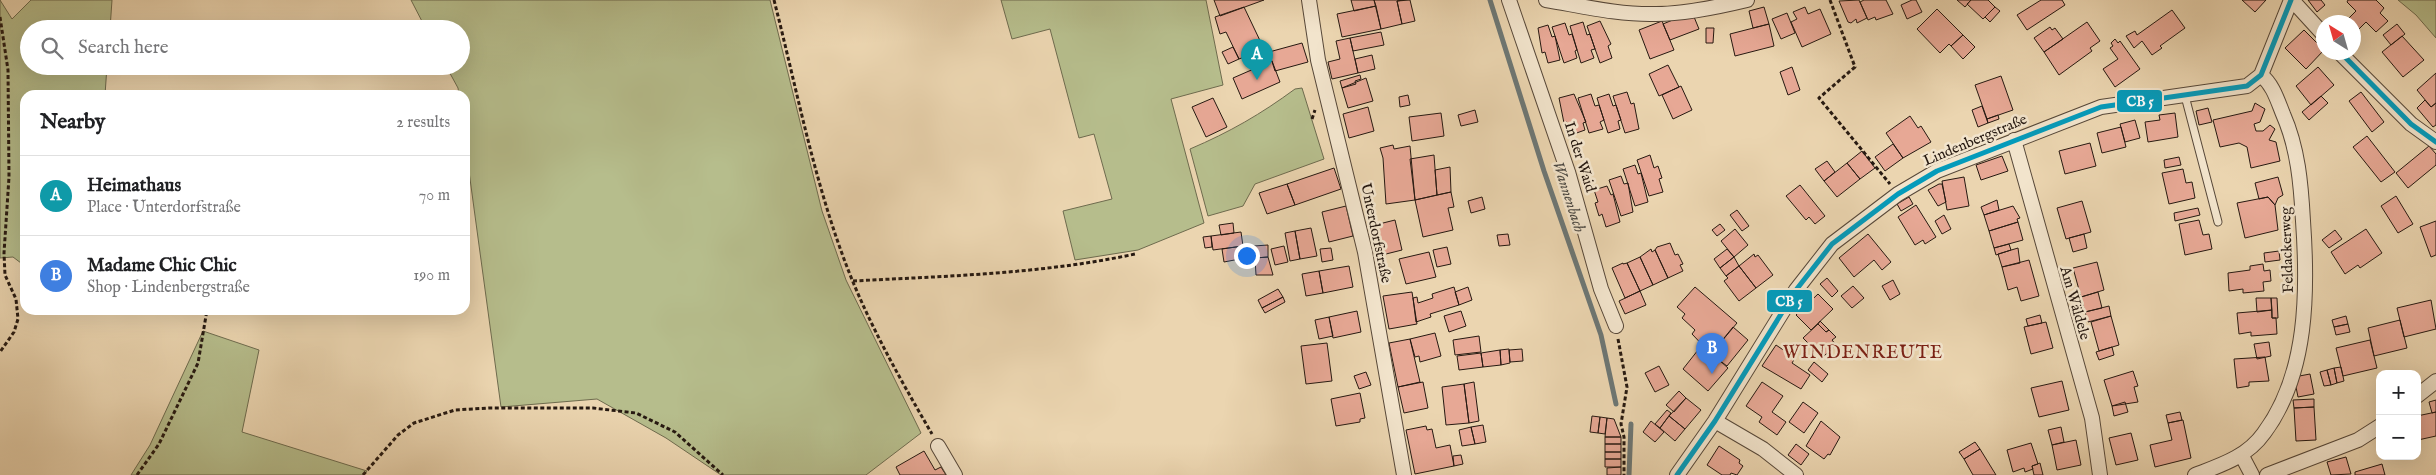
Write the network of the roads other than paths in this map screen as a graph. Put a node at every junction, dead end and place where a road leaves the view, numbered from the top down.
1 (1309, 0) edge
2 (1509, 0) edge
3 (1546, 0) edge
4 (1747, 0) edge
5 (2292, 0) edge
6 (2316, 26) edge
7 (2347, 60) edge
8 (2261, 75) junction
9 (2185, 96) junction
10 (2014, 140) junction
11 (2436, 142) edge
12 (2218, 222) dead end
13 (1616, 326) road end
14 (2436, 381) edge
15 (2421, 393) edge
16 (1715, 421) junction
17 (2376, 429) edge
18 (938, 446) road end
19 (2242, 456) junction
20 (955, 475) edge
21 (1404, 475) edge
22 (1677, 475) edge
23 (1796, 475) edge
24 (2100, 475) edge
25 (2194, 475) edge
26 (2252, 475) edge
27 (2267, 475) edge

1 - 21 street, Unterdorfstraße
2 - 13 street, In der Waid
3 - 4 street
5 - 6 street
5 - 8 street
7 - 11 street
8 - 9 street, Lindenbergstraße
8 - 19 street, Feldackerweg
9 - 10 street, Lindenbergstraße
9 - 12 lane
10 - 16 street, Lindenbergstraße
10 - 24 street, Am Wäldele
14 - 15 street
16 - 22 street, Lindenbergstraße
16 - 23 street
17 - 27 street
18 - 20 street
19 - 25 street, Feldackerweg
19 - 26 street

